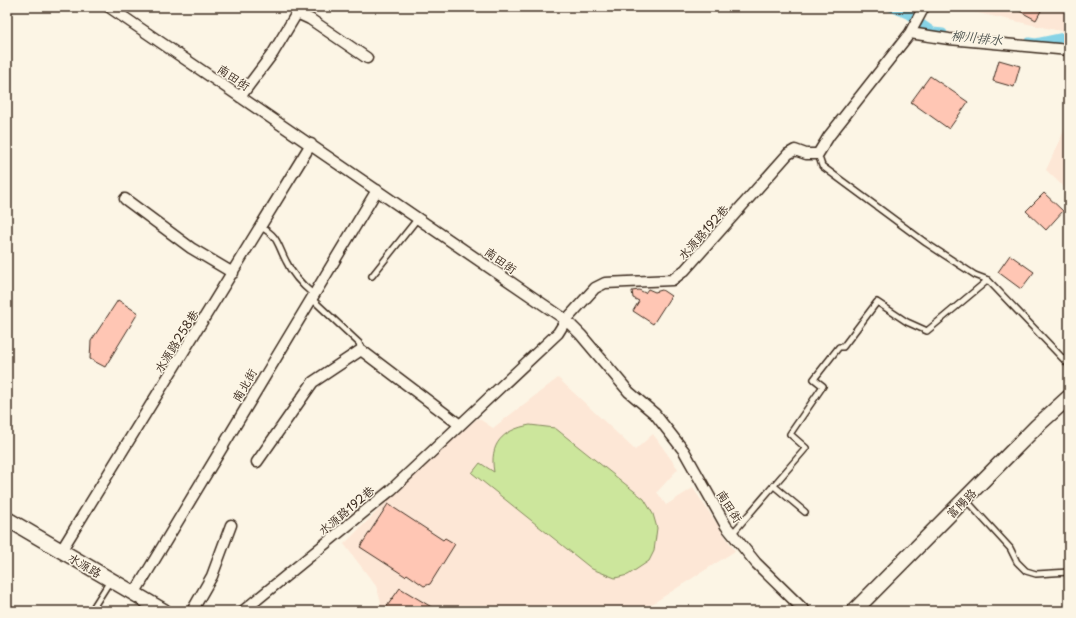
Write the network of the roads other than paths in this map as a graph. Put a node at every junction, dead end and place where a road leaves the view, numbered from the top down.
1 (109, 7) edge
2 (924, 7) edge
3 (296, 10) edge
4 (910, 33) junction
5 (1069, 50) edge
6 (367, 58) dead end
7 (240, 97) junction
8 (311, 144) junction
9 (818, 154) junction
10 (377, 190) junction
11 (125, 199) dead end
12 (418, 218) junction
13 (261, 227) junction
14 (233, 273) junction
15 (372, 276) dead end
16 (988, 280) junction
17 (312, 296) junction
18 (566, 320) junction
19 (361, 350) junction
20 (1069, 366) edge
21 (1069, 397) edge
22 (460, 425) junction
23 (257, 462) dead end
24 (774, 486) junction
25 (965, 500) junction
26 (805, 512) dead end
27 (7, 519) edge
28 (231, 525) dead end
29 (732, 534) junction
30 (61, 551) junction
31 (1069, 572) edge
32 (111, 580) junction
33 (134, 594) junction
34 (92, 611) edge
35 (164, 611) edge
36 (192, 611) edge
37 (243, 611) edge
38 (804, 611) edge
39 (854, 611) edge

1 - 7 street, 南田街
2 - 4 street
3 - 6 street
3 - 7 street
4 - 5 street
4 - 9 street
7 - 8 street, 南田街
8 - 10 street, 南田街
8 - 13 street, 水源路258巷
9 - 16 lane
9 - 18 street, 水源路192巷
10 - 12 street, 南田街
10 - 17 street, 南北街
11 - 14 street
12 - 15 lane
12 - 18 street, 南田街
13 - 14 street, 水源路258巷
13 - 17 lane
14 - 30 street, 水源路258巷
16 - 20 lane
16 - 24 lane
17 - 19 lane
17 - 33 street, 南北街
18 - 22 street, 水源路192巷
18 - 29 street, 南田街
19 - 22 street
19 - 23 street
21 - 25 street, 富陽路
22 - 37 street, 水源路192巷
24 - 26 lane
24 - 29 lane
25 - 31 lane
25 - 39 street, 富陽路
27 - 30 street, 水源路
28 - 36 street
29 - 38 street, 南田街
30 - 32 street, 水源路
32 - 33 street, 水源路
32 - 34 lane
33 - 35 street, 水源路

